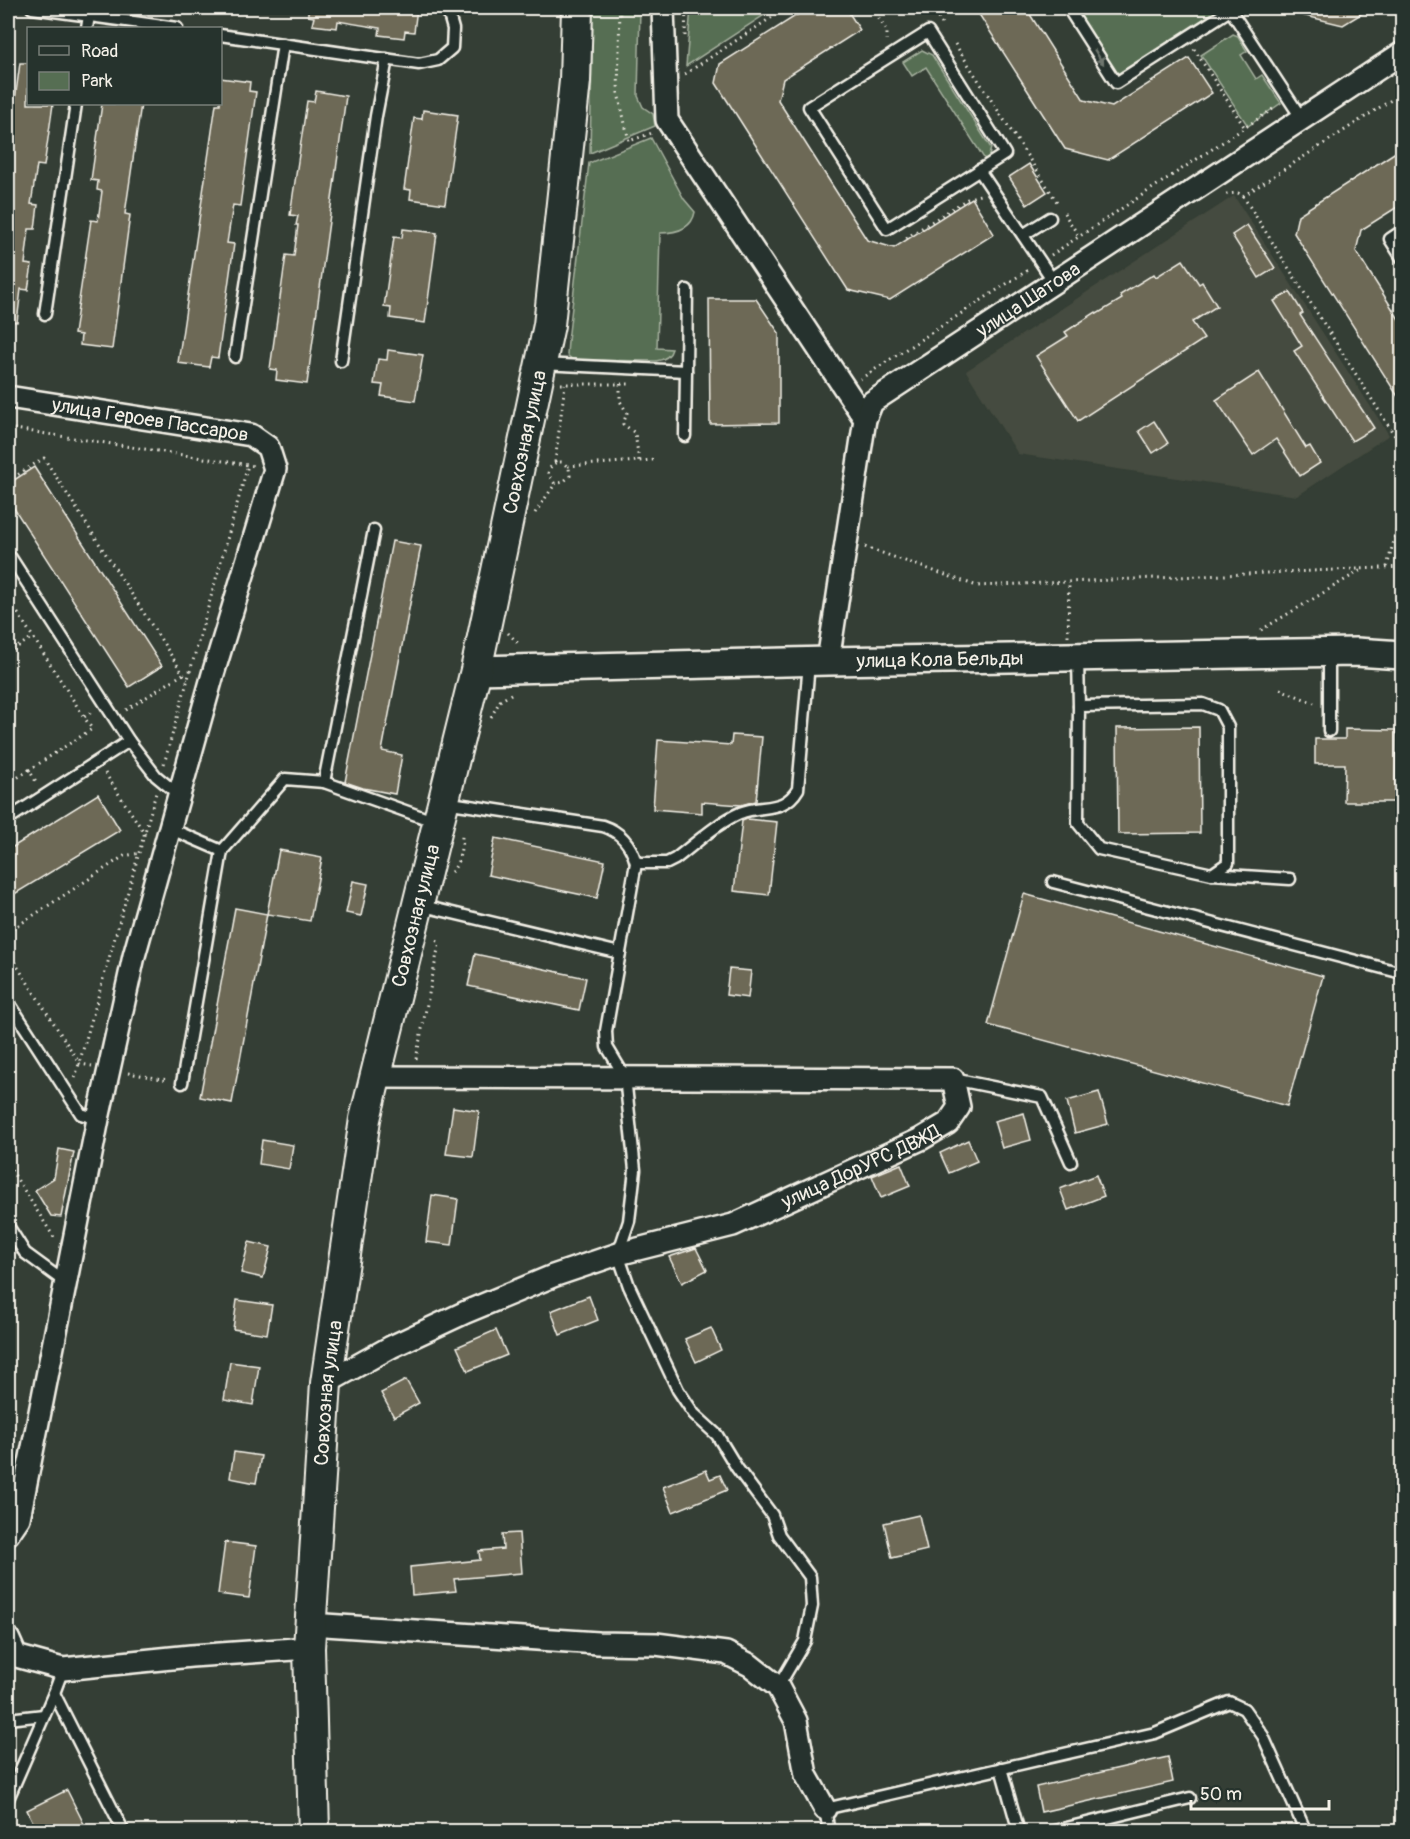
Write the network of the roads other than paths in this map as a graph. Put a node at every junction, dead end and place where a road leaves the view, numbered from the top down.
1 (32, 8) edge
2 (447, 8) edge
3 (577, 8) edge
4 (663, 8) edge
5 (1068, 8) edge
6 (1229, 9) edge
7 (89, 16) junction
8 (87, 27) edge
9 (170, 27) edge
10 (222, 35) edge
11 (283, 44) junction
12 (1397, 44) edge
13 (387, 59) junction
14 (76, 105) edge
15 (1302, 119) junction
16 (979, 170) junction
17 (1050, 218) dead end
18 (1402, 231) edge
19 (1023, 235) junction
20 (1402, 258) edge
21 (1054, 282) junction
22 (687, 290) dead end
23 (45, 315) dead end
24 (235, 357) dead end
25 (341, 361) dead end
26 (686, 371) junction
27 (547, 374) junction
28 (8, 397) edge
29 (869, 411) junction
30 (685, 436) dead end
31 (374, 530) dead end
32 (9, 557) edge
33 (1073, 650) junction
34 (1329, 652) junction
35 (1402, 655) edge
36 (819, 661) junction
37 (476, 670) junction
38 (1079, 706) junction
39 (1329, 731) dead end
40 (129, 741) junction
41 (324, 782) junction
42 (179, 795) junction
43 (441, 812) junction
44 (8, 819) edge
45 (171, 829) junction
46 (222, 850) junction
47 (636, 862) junction
48 (1212, 874) junction
49 (1290, 879) dead end
50 (1053, 882) dead end
51 (418, 905) junction
52 (620, 953) junction
53 (1402, 974) edge
54 (8, 1000) edge
55 (376, 1077) junction
56 (625, 1077) junction
57 (954, 1078) junction
58 (182, 1083) road end
59 (98, 1119) junction
60 (1071, 1162) dead end
61 (8, 1226) edge
62 (618, 1254) junction
63 (66, 1283) junction
64 (326, 1383) junction
65 (8, 1534) edge
66 (309, 1636) junction
67 (8, 1638) edge
68 (63, 1668) junction
69 (778, 1687) junction
70 (54, 1693) junction
71 (44, 1715) junction
72 (8, 1719) edge
73 (1001, 1768) junction
74 (1190, 1798) dead end
75 (8, 1799) edge
76 (825, 1809) junction
77 (124, 1832) edge
78 (314, 1832) edge
79 (829, 1832) edge
80 (1019, 1832) edge
81 (1050, 1832) edge
82 (1306, 1832) edge

1 - 7 lane
2 - 13 lane
3 - 27 main road, Совхозная улица
4 - 29 street
5 -> 6 lane
6 - 15 lane
7 - 8 lane
7 - 9 lane
10 - 11 lane
11 - 13 lane
11 - 24 lane
12 - 15 street, улица Шатова
13 - 25 lane
14 - 23 lane
15 - 21 street, улица Шатова
16 - 16 lane
16 - 19 lane
17 - 19 lane
18 - 20 lane
19 - 21 lane
21 - 29 street, улица Шатова
22 - 26 lane
26 - 27 lane
26 - 30 lane
27 - 37 main road, Совхозная улица
28 - 42 street, улица Героев Пассаров
29 - 36 street
31 - 41 lane
32 - 40 lane
33 - 34 street, улица Кола Бельды
33 - 36 street, улица Кола Бельды
33 - 38 lane
34 - 35 street, улица Кола Бельды
34 - 39 lane
36 - 37 street, улица Кола Бельды
36 - 47 lane
37 - 43 main road, Совхозная улица
38 - 48 lane
38 - 48 lane
40 - 42 lane
40 - 44 lane
41 - 43 lane
41 - 46 lane
42 - 45 street
43 - 47 lane
43 - 51 main road, Совхозная улица
45 - 46 lane
45 - 59 street
46 - 58 lane
47 - 52 lane
48 - 49 lane
50 - 53 lane
51 - 52 lane
51 - 55 main road, Совхозная улица
52 - 56 lane
54 - 59 lane
55 - 56 street
55 - 64 main road, Совхозная улица
56 - 57 street
56 - 62 lane
57 - 60 lane
57 - 62 street, улица ДорУРС ДВЖД
59 - 63 street
61 - 63 lane
62 - 64 street, улица ДорУРС ДВЖД
62 - 69 lane
63 - 65 street
64 - 66 main road, Совхозная улица
66 - 68 street
66 - 69 street
66 - 78 main road, Совхозная улица
67 - 68 street
68 - 70 lane
69 - 76 street
70 - 71 lane
70 - 77 lane
71 - 72 lane
71 - 75 lane
73 - 76 lane
73 - 80 lane
73 - 82 lane
74 - 81 lane
76 - 79 lane

